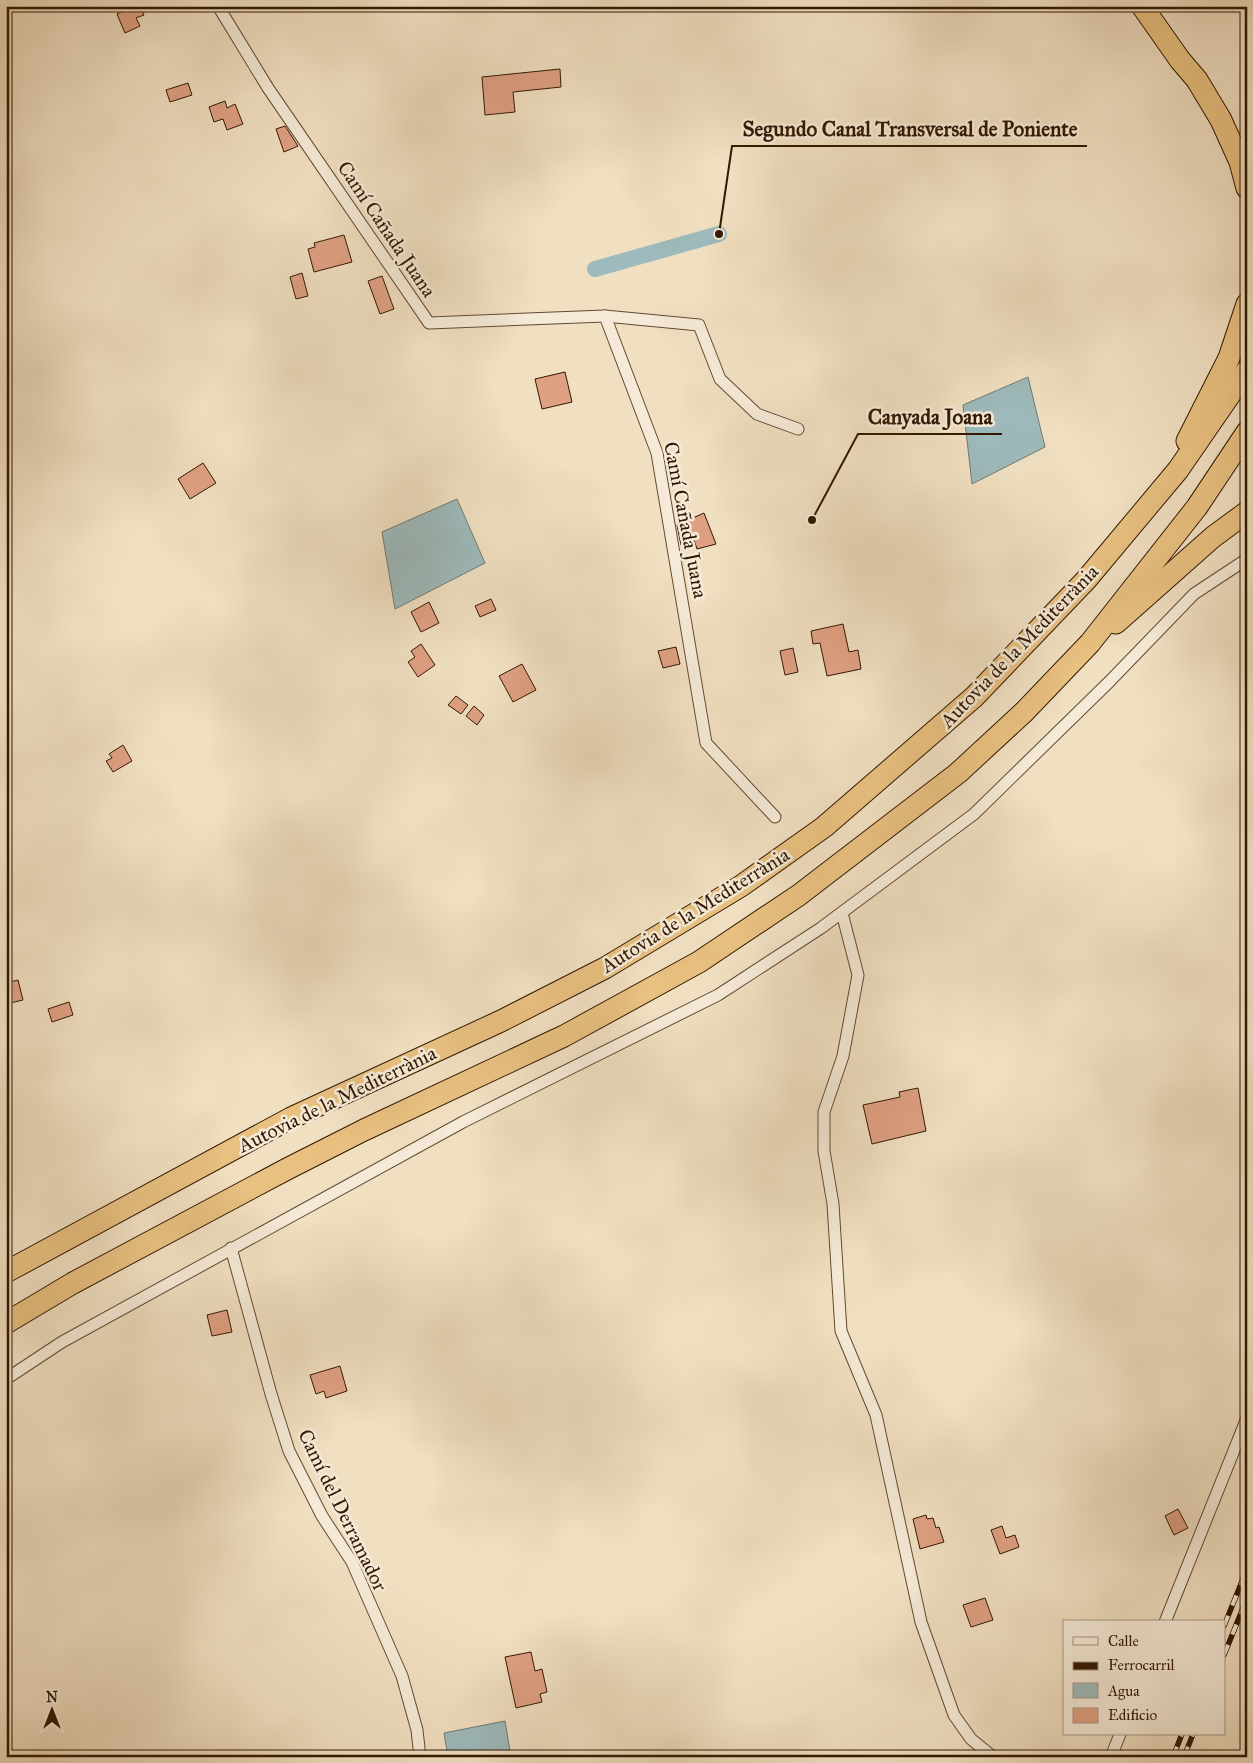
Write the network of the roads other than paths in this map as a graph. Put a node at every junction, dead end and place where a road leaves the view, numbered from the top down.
1 (218, 6) edge
2 (1142, 6) edge
3 (1160, 6) edge
4 (1180, 60) junction
5 (1247, 188) edge
6 (1247, 304) edge
7 (606, 316) junction
8 (1247, 370) edge
9 (798, 430) dead end
10 (1247, 432) edge
11 (1178, 470) junction
12 (1247, 512) edge
13 (1247, 559) edge
14 (1090, 643) junction
15 (774, 818) dead end
16 (842, 913) junction
17 (231, 1248) junction
18 (6, 1272) edge
19 (6, 1323) edge
20 (6, 1379) edge
21 (1247, 1418) edge
22 (1166, 1620) edge
23 (1119, 1736) edge
24 (420, 1757) edge
25 (993, 1757) edge
26 (1111, 1757) edge

1 - 7 street, Camí Cañada Juana
2 - 4 highway
3 - 4 highway
4 - 5 highway
6 - 11 highway
7 - 9 street
7 - 15 street, Camí Cañada Juana
8 - 11 highway, Autovia de la Mediterrània
10 - 14 highway, Autovia de la Mediterrània
11 - 18 highway, Autovia de la Mediterrània
12 - 14 highway
13 - 16 street
14 - 19 highway, Autovia de la Mediterrània
16 - 17 street
16 - 25 street
17 - 20 street
17 - 24 street, Camí del Derramador
21 - 22 street
23 - 26 street

